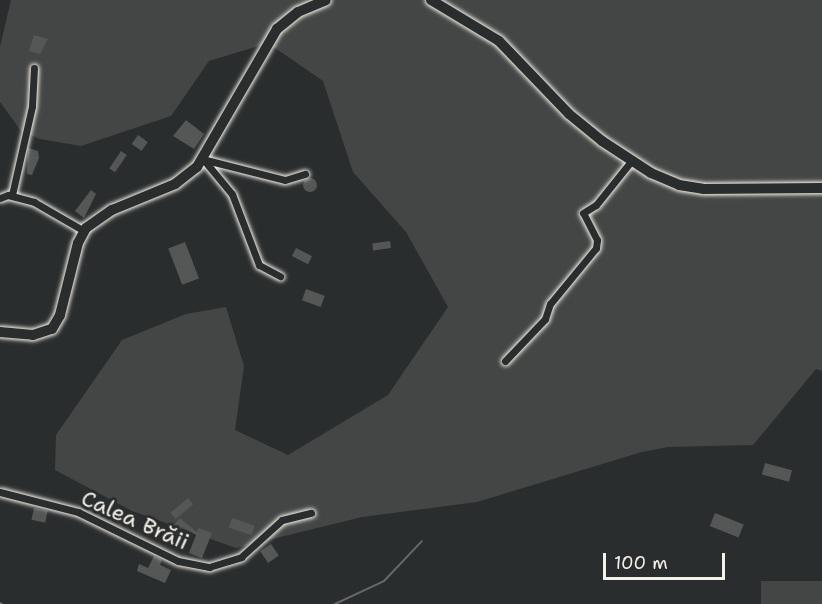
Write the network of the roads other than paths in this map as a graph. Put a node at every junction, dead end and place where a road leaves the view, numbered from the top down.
1 (326, 0) edge
2 (431, 0) edge
3 (34, 68) dead end
4 (204, 159) junction
5 (632, 160) junction
6 (305, 174) dead end
7 (822, 188) edge
8 (12, 195) junction
9 (0, 198) edge
10 (84, 231) junction
11 (280, 276) dead end
12 (0, 332) edge
13 (505, 361) dead end
14 (0, 492) edge
15 (310, 513) dead end

1 - 4 main road
2 - 5 main road
3 - 8 street
4 - 6 street
4 - 10 main road
4 - 11 street
5 - 7 main road
5 - 13 street
8 - 9 street
8 - 10 street
10 - 12 main road
14 - 15 street, Calea Brăii

